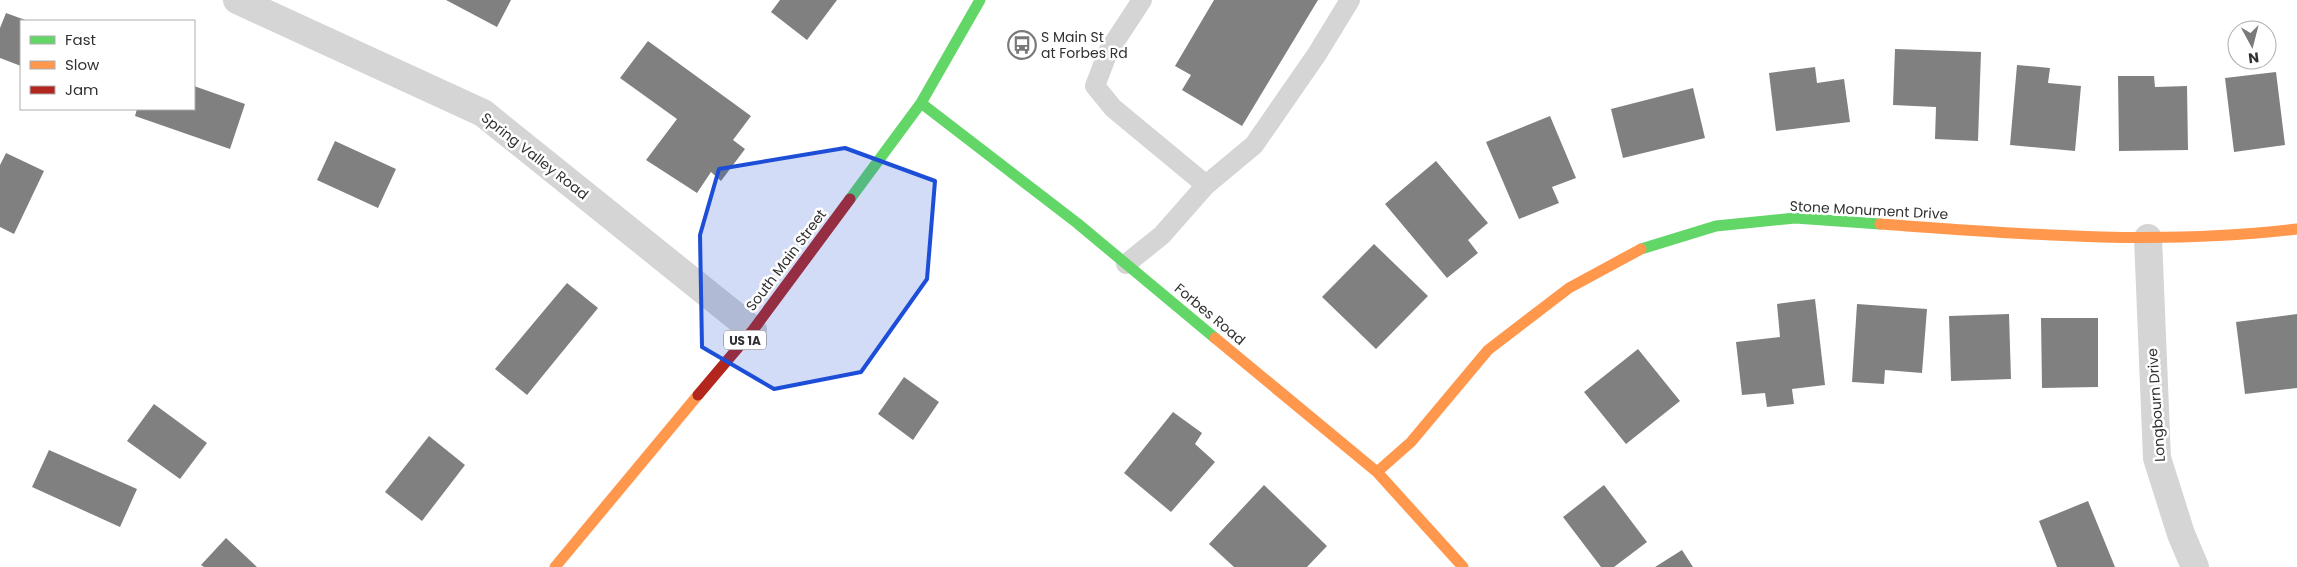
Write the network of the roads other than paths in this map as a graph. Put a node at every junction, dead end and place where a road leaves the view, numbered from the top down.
1 (237, 0) edge
2 (980, 0) edge
3 (1142, 0) edge
4 (1350, 0) edge
5 (921, 103) junction
6 (1206, 185) junction
7 (2297, 229) edge
8 (2148, 238) junction
9 (1126, 264) junction
10 (753, 330) junction
11 (1378, 472) junction
12 (555, 567) edge
13 (1463, 567) edge
14 (2195, 567) edge

1 - 10 street, Spring Valley Road
2 - 5 street, South Main Street / US 1A
3 - 6 lane
4 - 6 lane
5 - 9 street, Forbes Road
5 - 10 street, South Main Street / US 1A
6 - 9 lane
7 - 8 street, Stone Monument Drive
8 - 11 street, Stone Monument Drive
8 - 14 street, Longbourn Drive
9 - 11 street, Forbes Road
10 - 12 street, South Main Street / US 1A
11 - 13 street, Forbes Road

